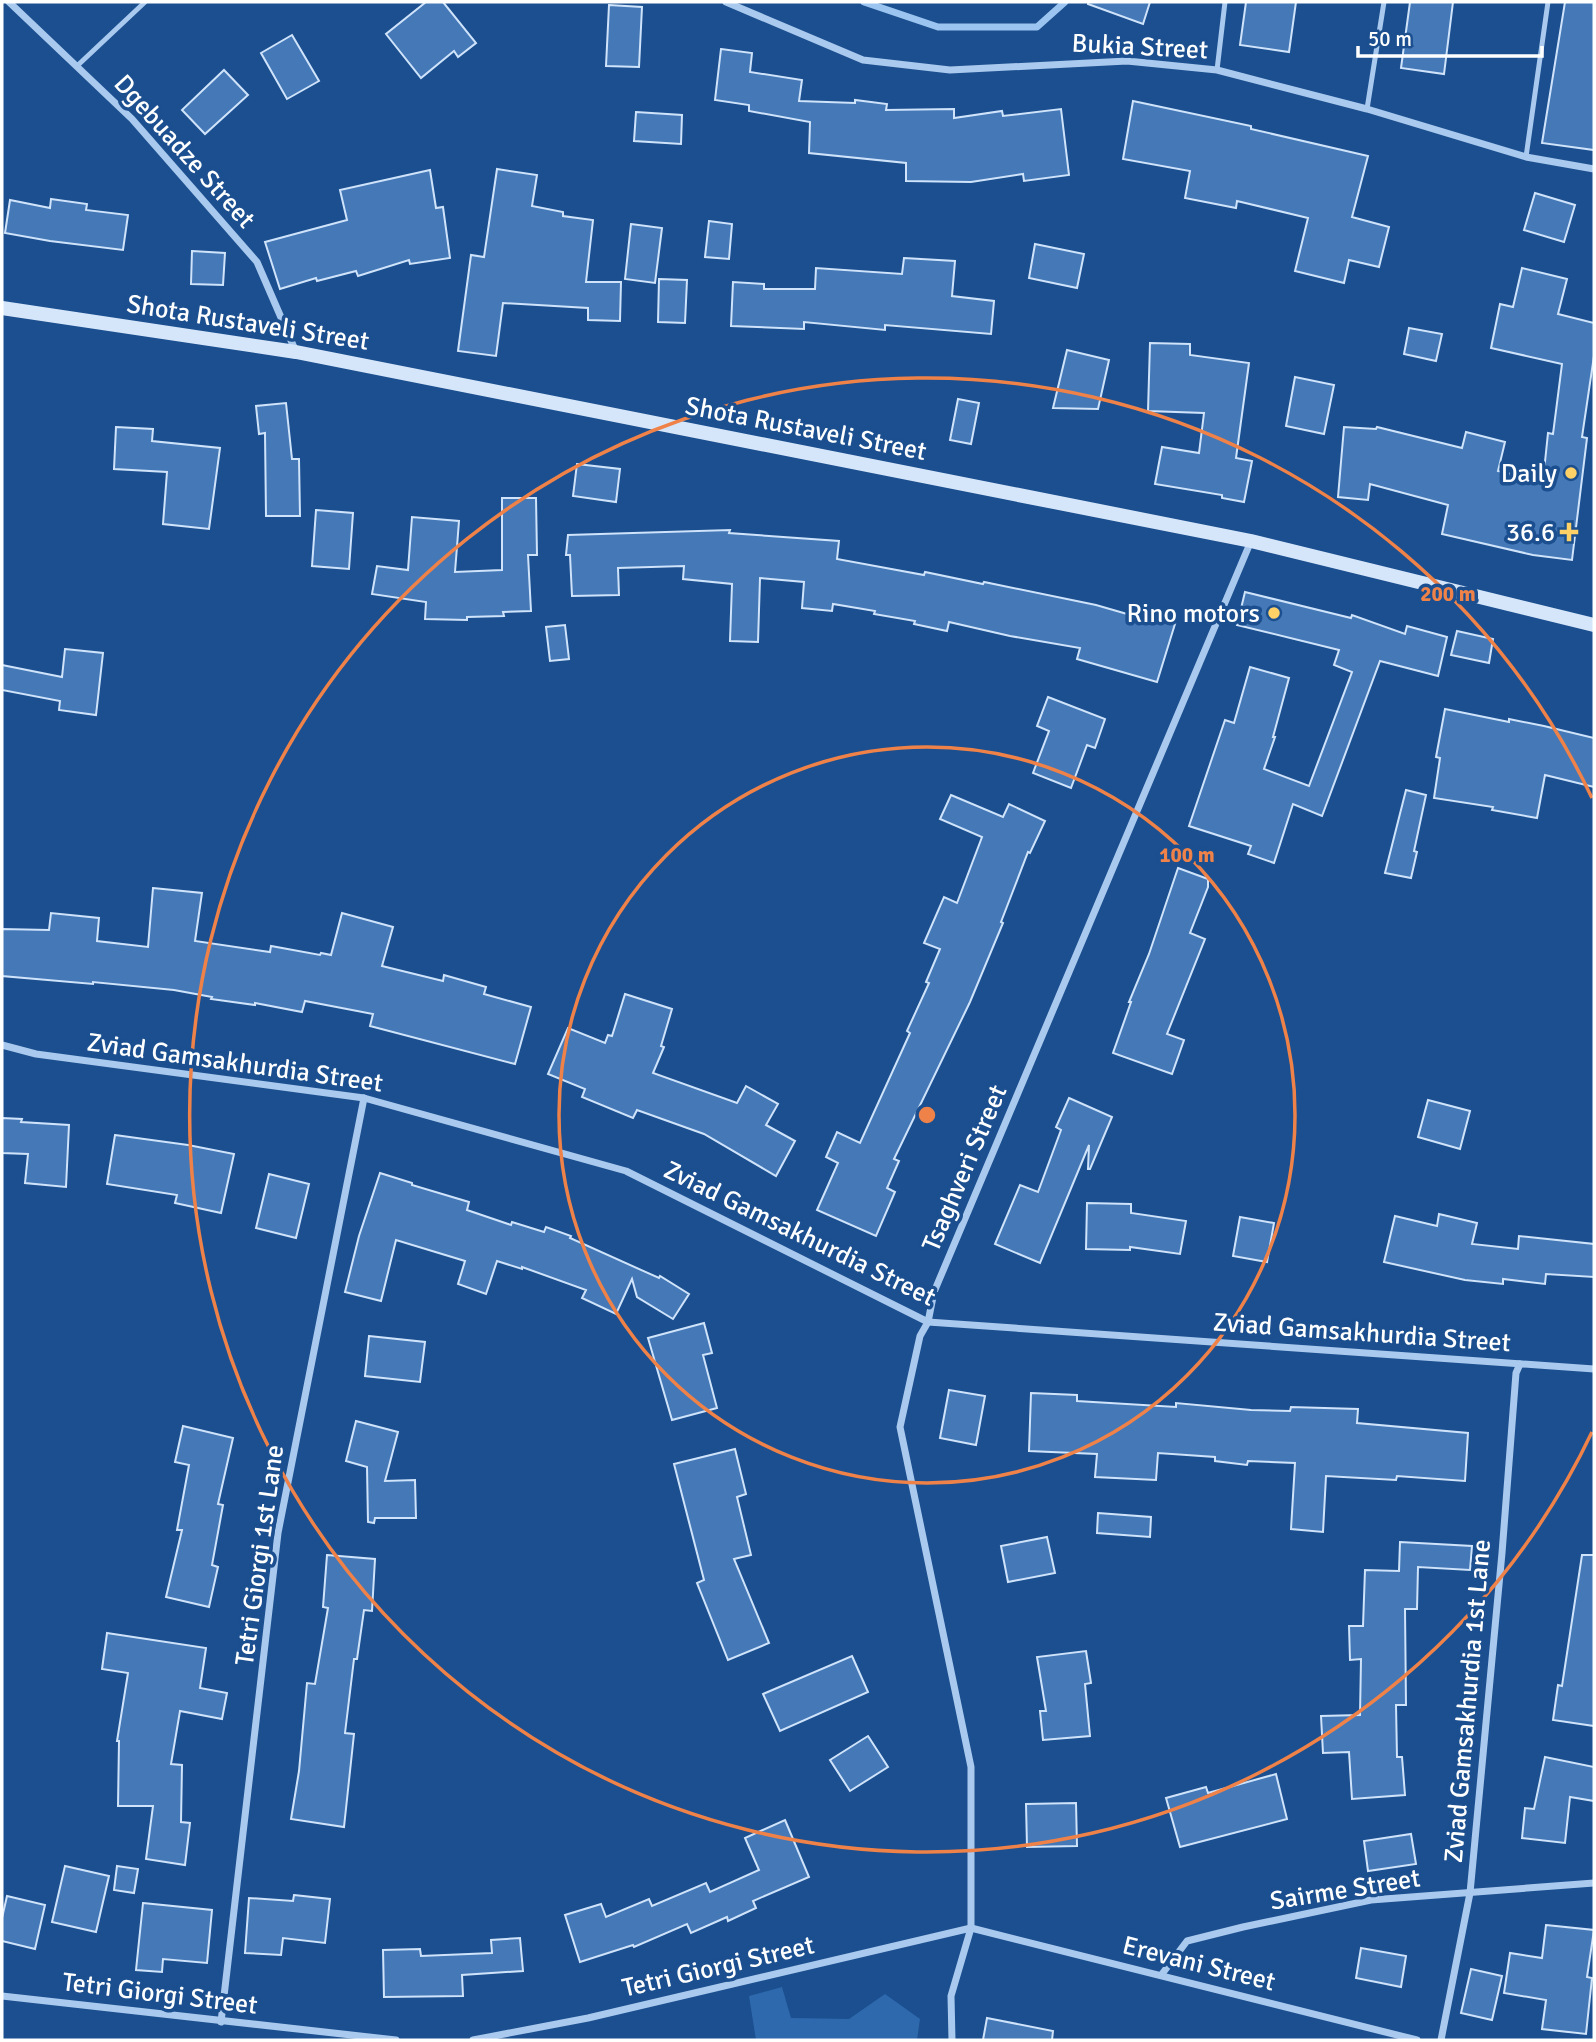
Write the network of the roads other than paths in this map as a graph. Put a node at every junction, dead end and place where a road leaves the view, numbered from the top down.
1 (9, 2) edge
2 (145, 2) edge
3 (726, 2) edge
4 (1225, 2) edge
5 (1384, 2) edge
6 (1548, 2) edge
7 (77, 66) junction
8 (1217, 70) junction
9 (1367, 109) junction
10 (1526, 157) junction
11 (1594, 169) edge
12 (2, 308) edge
13 (296, 352) junction
14 (1251, 541) junction
15 (1594, 625) edge
16 (2, 1045) edge
17 (364, 1098) junction
18 (928, 1322) junction
19 (1520, 1364) junction
20 (1594, 1368) edge
21 (1594, 1883) edge
22 (1471, 1893) junction
23 (971, 1928) junction
24 (1162, 1974) junction
25 (2, 1996) edge
26 (221, 2022) junction
27 (396, 2040) edge
28 (474, 2040) edge
29 (952, 2040) edge
30 (1417, 2040) edge
31 (1441, 2040) edge

1 - 7 street, Dgebuadze Street
2 - 7 lane
3 - 8 street, Bukia Street
4 - 8 lane
5 - 9 lane
6 - 10 lane
7 - 13 street, Dgebuadze Street
8 - 9 street, Bukia Street
9 - 10 street, Bukia Street
10 - 11 street, Bukia Street
12 - 13 main road, Shota Rustaveli Street
13 - 14 main road, Shota Rustaveli Street
14 - 15 main road, Shota Rustaveli Street
14 - 18 street, Tsaghveri Street
16 - 17 street, Zviad Gamsakhurdia Street
17 - 18 street, Zviad Gamsakhurdia Street
17 - 26 street, Tetri Giorgi 1st Lane
18 - 19 street, Zviad Gamsakhurdia Street
18 - 23 street, Tsaghveri Street
19 - 20 street, Zviad Gamsakhurdia Street
19 - 22 street, Zviad Gamsakhurdia 1st Lane
21 - 22 street, Sairme Street
22 - 24 street, Sairme Street
22 - 31 street, Zviad Gamsakhurdia 1st Lane
23 - 24 street, Erevani Street
23 - 28 street, Tetri Giorgi Street
23 - 29 street, Tsaghveri Street
24 - 30 street, Erevani Street
25 - 26 street, Tetri Giorgi Street
26 - 27 street, Tetri Giorgi Street

